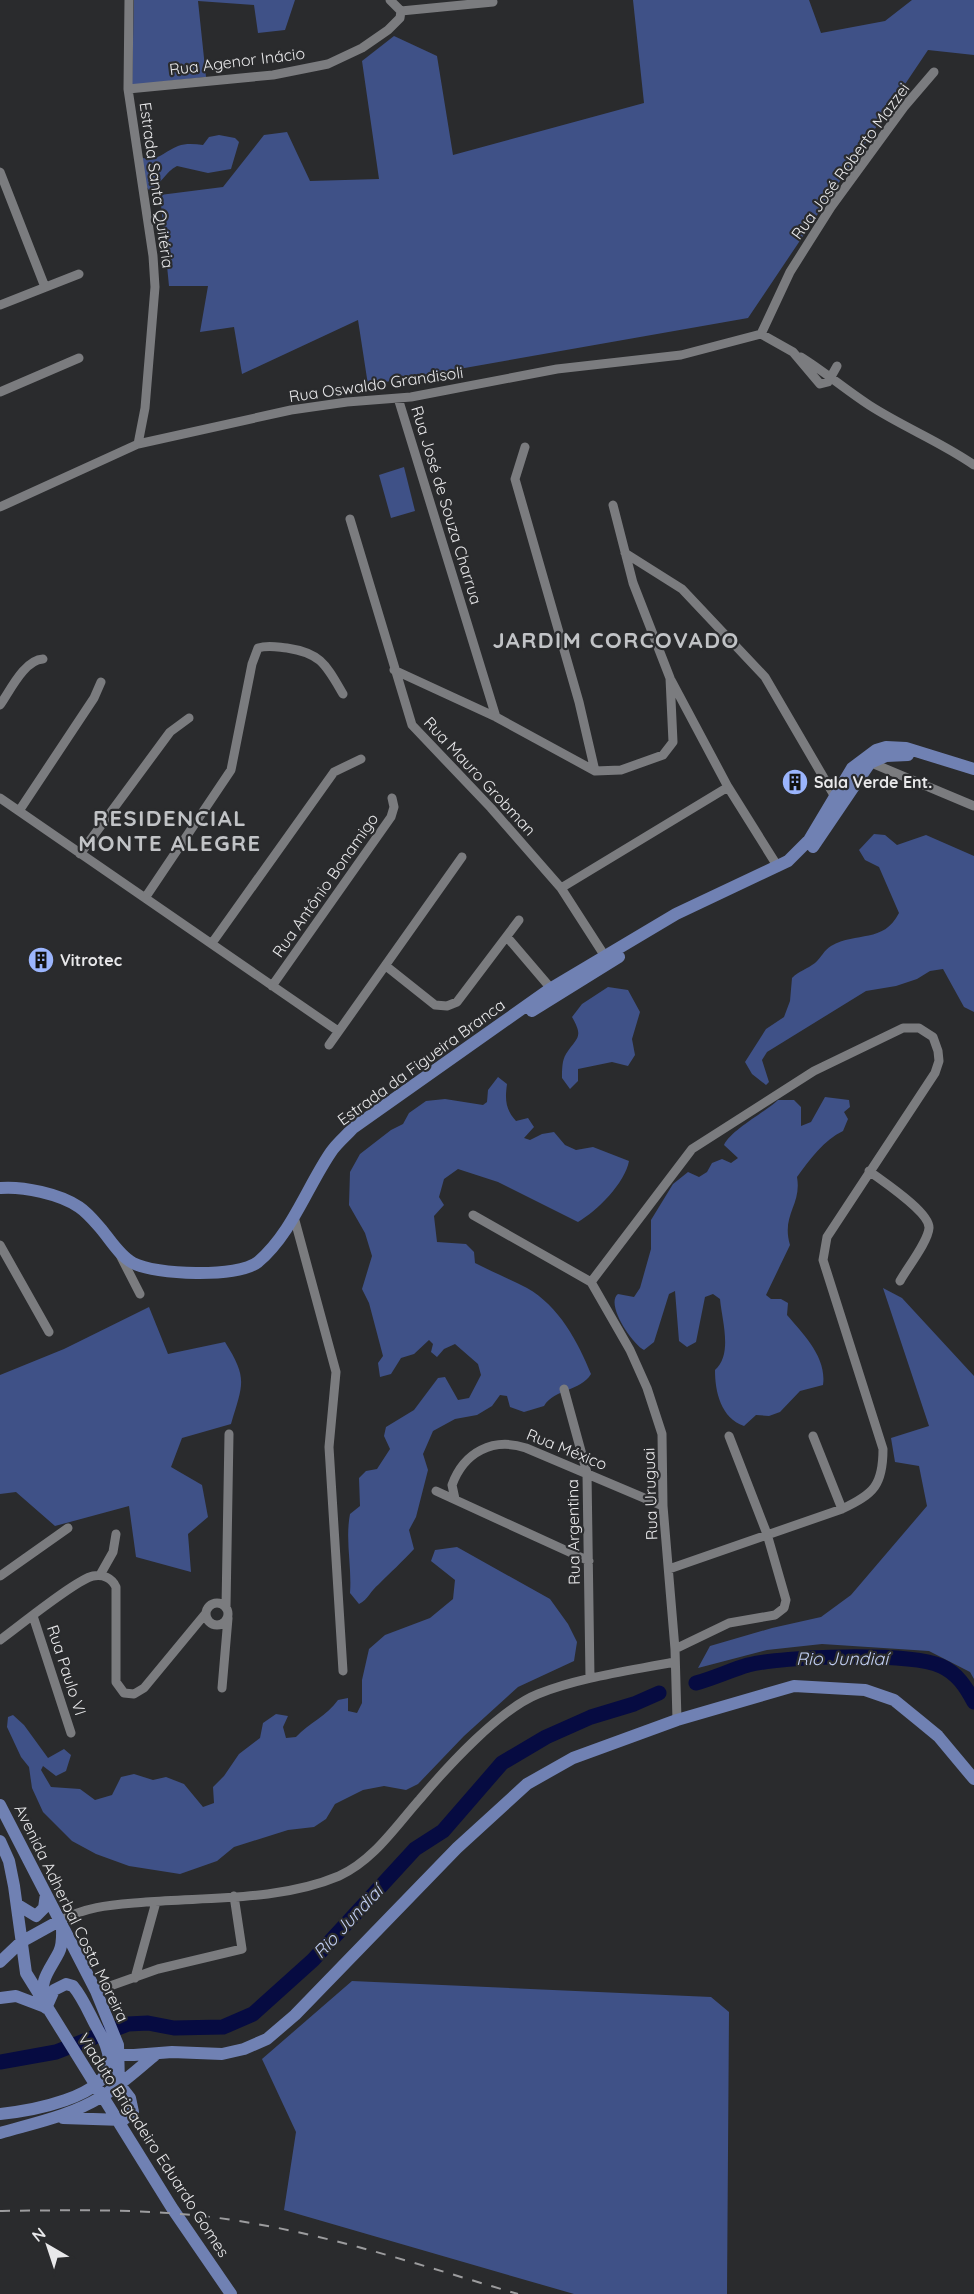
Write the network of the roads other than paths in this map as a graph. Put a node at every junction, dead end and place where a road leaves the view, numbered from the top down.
1 (129, 0) edge
2 (390, 0) edge
3 (493, 2) dead end
4 (401, 11) junction
5 (934, 72) dead end
6 (128, 89) junction
7 (0, 172) edge
8 (79, 274) dead end
9 (45, 287) junction
10 (0, 305) edge
11 (761, 334) junction
12 (793, 352) junction
13 (79, 358) dead end
14 (837, 366) dead end
15 (831, 376) junction
16 (0, 392) edge
17 (398, 399) junction
18 (138, 444) junction
19 (525, 447) dead end
20 (974, 465) edge
21 (612, 506) dead end
22 (0, 507) edge
23 (350, 519) dead end
24 (625, 554) junction
25 (43, 659) dead end
26 (394, 670) junction
27 (670, 678) junction
28 (101, 682) dead end
29 (489, 690) junction
30 (343, 694) dead end
31 (0, 705) edge
32 (479, 709) junction
33 (496, 717) junction
34 (189, 718) dead end
35 (362, 759) dead end
36 (867, 760) junction
37 (974, 769) edge
38 (595, 771) junction
39 (728, 788) junction
40 (835, 797) junction
41 (0, 798) edge
42 (392, 798) dead end
43 (974, 807) edge
44 (19, 811) junction
45 (80, 854) junction
46 (462, 857) dead end
47 (778, 867) junction
48 (561, 888) junction
49 (145, 898) junction
50 (519, 920) dead end
51 (507, 937) junction
52 (212, 943) junction
53 (607, 959) junction
54 (386, 966) junction
55 (272, 986) junction
56 (554, 992) junction
57 (338, 1031) junction
58 (329, 1046) dead end
59 (869, 1171) junction
60 (0, 1188) edge
61 (473, 1215) dead end
62 (294, 1217) junction
63 (0, 1245) edge
64 (118, 1251) junction
65 (900, 1281) dead end
66 (591, 1282) junction
67 (140, 1294) dead end
68 (48, 1332) dead end
69 (564, 1389) dead end
70 (229, 1434) dead end
71 (729, 1436) dead end
72 (813, 1436) dead end
73 (587, 1473) junction
74 (436, 1491) dead end
75 (455, 1499) junction
76 (663, 1506) junction
77 (842, 1509) junction
78 (68, 1528) dead end
79 (116, 1534) dead end
80 (767, 1534) junction
81 (589, 1561) junction
82 (669, 1569) junction
83 (100, 1575) junction
84 (0, 1576) edge
85 (226, 1607) junction
86 (206, 1613) junction
87 (33, 1616) junction
88 (228, 1618) junction
89 (214, 1625) junction
90 (190, 1634) junction
91 (0, 1640) edge
92 (226, 1641) junction
93 (675, 1649) junction
94 (674, 1662) junction
95 (343, 1671) dead end
96 (590, 1678) junction
97 (222, 1688) dead end
98 (677, 1720) junction
99 (71, 1733) dead end
100 (974, 1779) edge
101 (0, 1805) edge
102 (0, 1841) edge
103 (46, 1894) junction
104 (234, 1896) junction
105 (156, 1902) junction
106 (18, 1905) junction
107 (61, 1924) junction
108 (21, 1942) junction
109 (0, 1962) edge
110 (135, 1978) junction
111 (96, 1991) junction
112 (0, 1998) edge
113 (46, 2008) junction
114 (62, 2032) joint
115 (113, 2048) junction
116 (156, 2054) junction
117 (119, 2084) junction
118 (0, 2114) edge
119 (54, 2118) junction
120 (0, 2133) edge
121 (218, 2276) junction
122 (221, 2294) edge
123 (231, 2294) edge

1 - 6 street, Estrada Santa Quitéria
2 - 4 street
3 - 4 street
4 - 6 street, Rua Agenor Inácio
5 - 11 street, Rua José Roberto Mazzei
6 - 18 street, Estrada Santa Quitéria
7 - 9 street
8 - 9 street
9 - 10 street
11 - 12 street
11 - 17 street, Rua Oswaldo Grandisoli
12 - 15 street
12 - 15 street
13 - 16 street
14 - 15 street
15 - 20 street
17 - 18 street, Rua Oswaldo Grandisoli
17 - 29 street, Rua José de Souza Charrua
18 - 22 street, Rua Oswaldo Grandisoli
19 - 38 street
21 - 24 street
23 - 26 street, Rua Mauro Grobman
24 - 27 street
24 - 40 street
25 - 31 street
26 - 32 street
26 - 48 street, Rua Mauro Grobman
27 - 38 street
27 - 39 street
28 - 44 street
29 - 32 street
29 - 33 street, Rua José de Souza Charrua
30 - 49 street
32 - 33 street
33 - 38 street
34 - 45 street
35 - 52 street
36 - 37 main road, Estrada da Figueira Branca
36 - 40 main road, Estrada da Figueira Branca
36 - 43 street
36 - 53 main road
39 - 47 street
39 - 48 street
40 - 47 main road, Estrada da Figueira Branca
41 - 44 street
42 - 55 street, Rua Antônio Bonamigo
44 - 45 street
45 - 49 street
46 - 54 street
47 - 53 main road, Estrada da Figueira Branca
48 - 53 street, Rua Mauro Grobman
49 - 52 street
50 - 51 street
51 - 54 street
51 - 56 street
52 - 55 street
53 - 56 main road, Estrada da Figueira Branca
54 - 57 street
55 - 57 street
56 - 62 main road, Estrada da Figueira Branca
57 - 58 street
59 - 65 street
59 - 66 street
59 - 77 street
60 - 64 main road, Estrada da Figueira Branca
61 - 66 street
62 - 64 main road, Estrada da Figueira Branca
62 - 95 street
63 - 68 street
64 - 67 street
66 - 76 street, Rua Uruguai
69 - 73 street, Rua Argentina
70 - 85 street
71 - 80 street
72 - 77 street
73 - 75 street, Rua México
73 - 76 street, Rua México
73 - 81 street, Rua Argentina
74 - 75 street
75 - 81 street
76 - 82 street, Rua Uruguai
77 - 80 street
78 - 84 street
79 - 83 street
80 - 82 street
80 - 93 street
81 - 96 street, Rua Argentina
82 - 93 street, Rua Uruguai
83 - 87 street
83 - 90 street
85 - 86 street
85 - 88 street
86 - 89 street
86 - 90 street
87 - 91 street
87 - 99 street, Rua Paulo VI
88 - 89 street
88 - 92 street
89 - 90 street
89 - 92 street
92 - 97 street
93 - 94 street, Rua Uruguai
94 - 96 street
94 - 98 street, Rua Uruguai
96 - 104 street
98 - 100 main road
98 - 116 main road
101 - 103 main road, Avenida Adherbal Costa Moreira
102 - 106 main road, Avenida Adherbal Costa Moreira
103 - 106 main road
103 - 107 main road, Avenida Adherbal Costa Moreira
104 - 105 street
104 - 110 street
105 - 107 street
105 - 110 street
106 - 108 main road, Avenida Adherbal Costa Moreira
107 - 108 main road
107 - 111 main road, Avenida Adherbal Costa Moreira
107 - 113 main road
108 - 109 main road
108 - 113 main road, Avenida Adherbal Costa Moreira
110 - 111 street
111 - 115 main road, Avenida Adherbal Costa Moreira
112 - 113 main road
113 - 114 main road, Avenida Adherbal Costa Moreira
113 - 115 main road
114 - 121 main road, Viaduto Brigadeiro Eduardo Gomes
115 - 116 main road
115 - 117 main road, Avenida Adherbal Costa Moreira
115 - 118 main road
116 - 117 main road
117 - 119 main road
117 - 119 main road
119 - 120 main road
121 - 122 main road
121 - 123 main road, Viaduto Brigadeiro Eduardo Gomes

